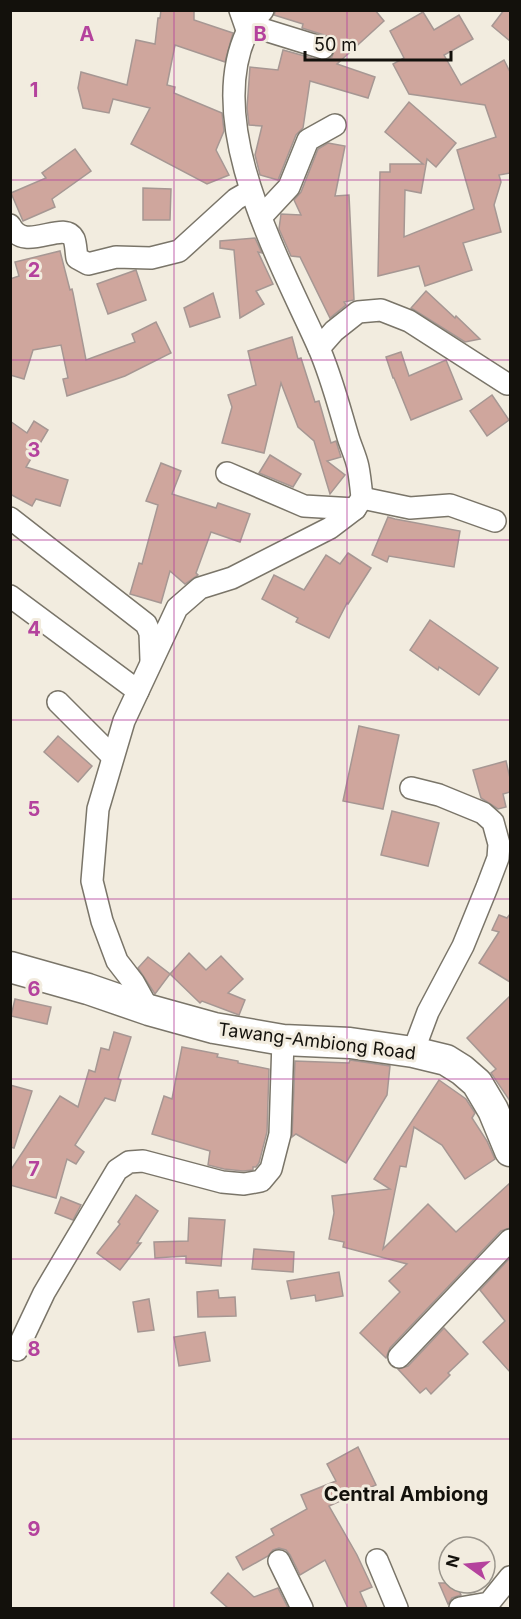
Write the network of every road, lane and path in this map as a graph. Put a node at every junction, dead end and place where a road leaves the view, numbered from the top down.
1 (251, 19) edge
2 (322, 48) dead end
3 (335, 125) dead end
4 (250, 191) junction
5 (261, 217) junction
6 (10, 225) edge
7 (319, 348) junction
8 (507, 384) dead end
9 (227, 473) dead end
10 (359, 504) junction
11 (10, 518) edge
12 (495, 521) dead end
13 (10, 596) edge
14 (151, 664) junction
15 (138, 691) junction
16 (58, 702) dead end
17 (112, 756) junction
18 (411, 788) dead end
19 (10, 967) edge
20 (149, 1010) junction
21 (283, 1040) junction
22 (412, 1052) junction
23 (510, 1150) edge
24 (510, 1240) edge
25 (17, 1350) dead end
26 (399, 1357) dead end
27 (377, 1560) dead end
28 (279, 1561) dead end
29 (510, 1577) edge
30 (493, 1606) edge
31 (302, 1608) edge
32 (397, 1608) edge
33 (463, 1608) edge

1 - 2 street
1 - 4 street
3 - 5 street
4 - 5 street
4 - 6 street
5 - 7 street
7 - 8 street
7 - 10 street
9 - 10 street
10 - 12 street
10 - 14 street
11 - 14 street
13 - 15 street
14 - 15 street
15 - 17 street
16 - 17 street
17 - 20 street
18 - 22 street
19 - 20 main road, Tawang-Ambiong Road
20 - 21 main road, Tawang-Ambiong Road
21 - 22 main road, Tawang-Ambiong Road
21 - 25 street
22 - 23 main road, Tawang-Ambiong Road
24 - 26 street
27 - 32 street
28 - 31 street
29 - 30 street
30 - 33 street

